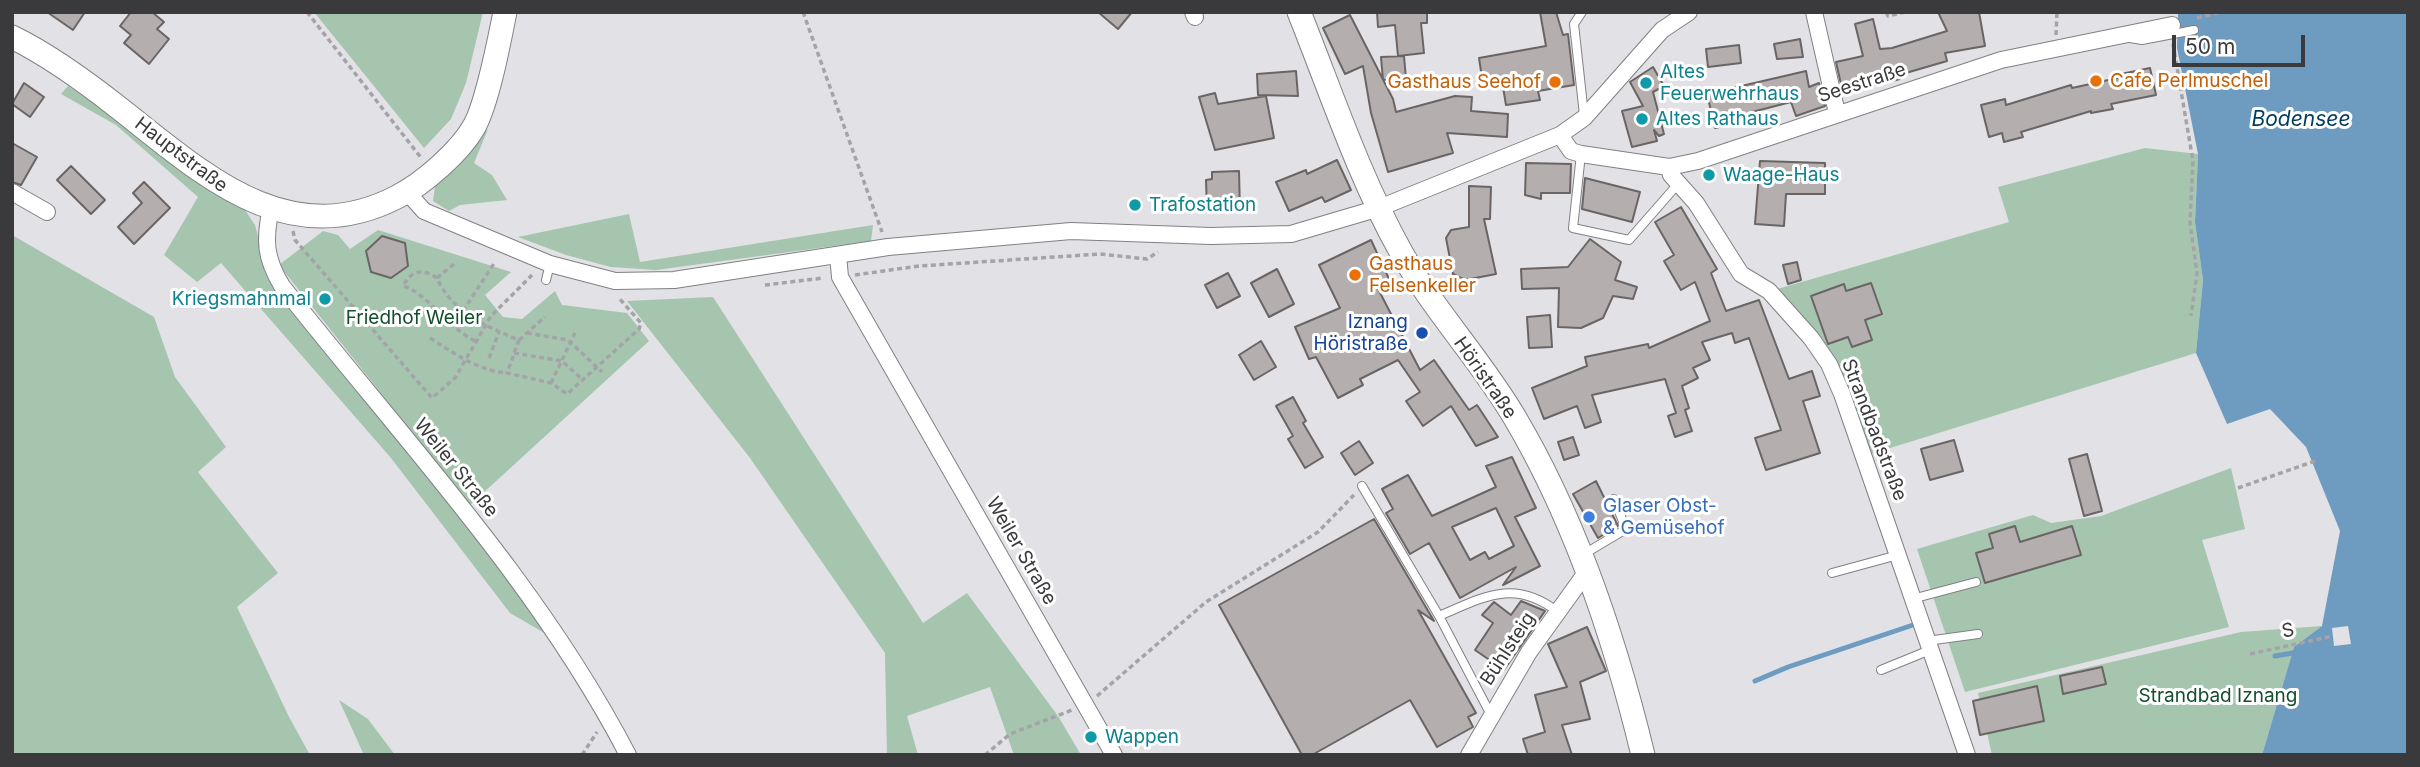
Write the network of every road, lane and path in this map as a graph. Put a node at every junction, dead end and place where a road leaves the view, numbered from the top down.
1 (307, 12) edge
2 (505, 12) edge
3 (803, 12) edge
4 (1299, 12) edge
5 (1582, 12) edge
6 (1689, 12) edge
7 (1814, 12) edge
8 (1886, 12) edge
9 (1905, 12) edge
10 (2172, 30) junction
11 (2194, 30) dead end
12 (12, 37) edge
13 (1837, 113) junction
14 (1584, 118) junction
15 (1560, 135) junction
16 (430, 151) dead end
17 (1581, 154) junction
18 (1669, 167) junction
19 (422, 168) junction
20 (1678, 184) junction
21 (12, 192) edge
22 (407, 192) junction
23 (1379, 208) junction
24 (280, 210) junction
25 (47, 212) dead end
26 (888, 247) junction
27 (1158, 252) dead end
28 (838, 255) junction
29 (495, 262) dead end
30 (454, 264) dead end
31 (532, 275) dead end
32 (840, 277) junction
33 (437, 278) junction
34 (762, 285) dead end
35 (609, 295) dead end
36 (616, 295) junction
37 (630, 295) dead end
38 (463, 311) junction
39 (2191, 316) dead end
40 (545, 317) dead end
41 (484, 325) junction
42 (499, 332) junction
43 (527, 333) junction
44 (575, 333) dead end
45 (430, 338) dead end
46 (519, 340) junction
47 (475, 341) junction
48 (572, 342) junction
49 (514, 353) junction
50 (489, 358) dead end
51 (562, 361) junction
52 (465, 362) junction
53 (598, 367) junction
54 (602, 372) dead end
55 (507, 373) junction
56 (583, 380) junction
57 (551, 383) junction
58 (2315, 461) dead end
59 (1362, 486) joint
60 (2238, 488) dead end
61 (1614, 499) dead end
62 (1898, 555) junction
63 (1584, 563) junction
64 (1832, 573) dead end
65 (1976, 582) dead end
66 (1912, 599) junction
67 (1558, 612) junction
68 (1439, 616) junction
69 (1978, 634) dead end
70 (2333, 636) dead end
71 (1929, 645) junction
72 (2250, 654) dead end
73 (1881, 670) dead end
74 (1086, 705) junction
75 (607, 715) junction
76 (1491, 715) junction
77 (1964, 754) edge
78 (582, 755) edge
79 (628, 755) edge
80 (985, 755) edge
81 (1114, 755) edge
82 (1469, 755) edge
83 (1643, 755) edge

1 - 19 path
2 - 19 main road, Hauptstraße
3 - 26 path
4 - 23 main road, Höristraße
5 - 14 lane
6 - 14 street
7 - 13 street
8 - 9 path
10 - 11 lane
10 - 13 street, Seestraße
10 - 39 path
12 - 24 main road, Hauptstraße
13 - 18 street, Seestraße
14 - 15 street
15 - 17 street
15 - 23 street
16 - 19 path
17 - 18 street, Seestraße
17 - 20 lane
18 - 20 street, Strandbadstraße
19 - 22 main road, Hauptstraße
20 - 62 street, Strandbadstraße
21 - 25 street
22 - 24 main road, Hauptstraße
22 - 28 street
23 - 26 street
23 - 63 main road, Höristraße
24 - 52 path
24 - 75 street, Weiler Straße
26 - 28 street
27 - 32 path
28 - 32 street, Weiler Straße
29 - 38 path
30 - 33 path
31 - 41 path
32 - 34 path
32 - 74 street, Weiler Straße
33 - 38 path
33 - 47 path
35 - 36 path
36 - 37 path
36 - 53 path
38 - 41 path
40 - 43 path
41 - 42 path
41 - 47 path
42 - 46 path
42 - 50 path
43 - 46 path
43 - 48 path
44 - 48 path
45 - 52 path
46 - 49 path
47 - 52 path
48 - 51 path
48 - 53 path
49 - 51 path
49 - 55 path
51 - 56 path
51 - 57 path
52 - 55 path
53 - 54 path
53 - 56 path
55 - 57 path
56 - 57 path
58 - 60 path
59 - 68 lane
59 - 74 path
61 - 63 lane
62 - 64 lane
62 - 66 street, Strandbadstraße
63 - 67 street, Bühlsteig
63 - 83 main road, Höristraße
65 - 66 lane
66 - 71 street, Strandbadstraße
67 - 68 lane
67 - 76 street, Bühlsteig
68 - 76 lane
69 - 71 lane
70 - 72 path, S
71 - 73 lane
71 - 77 street, Strandbadstraße
74 - 80 path
74 - 81 street, Weiler Straße
75 - 78 path
75 - 79 street, Weiler Straße
76 - 82 street, Bühlsteig

